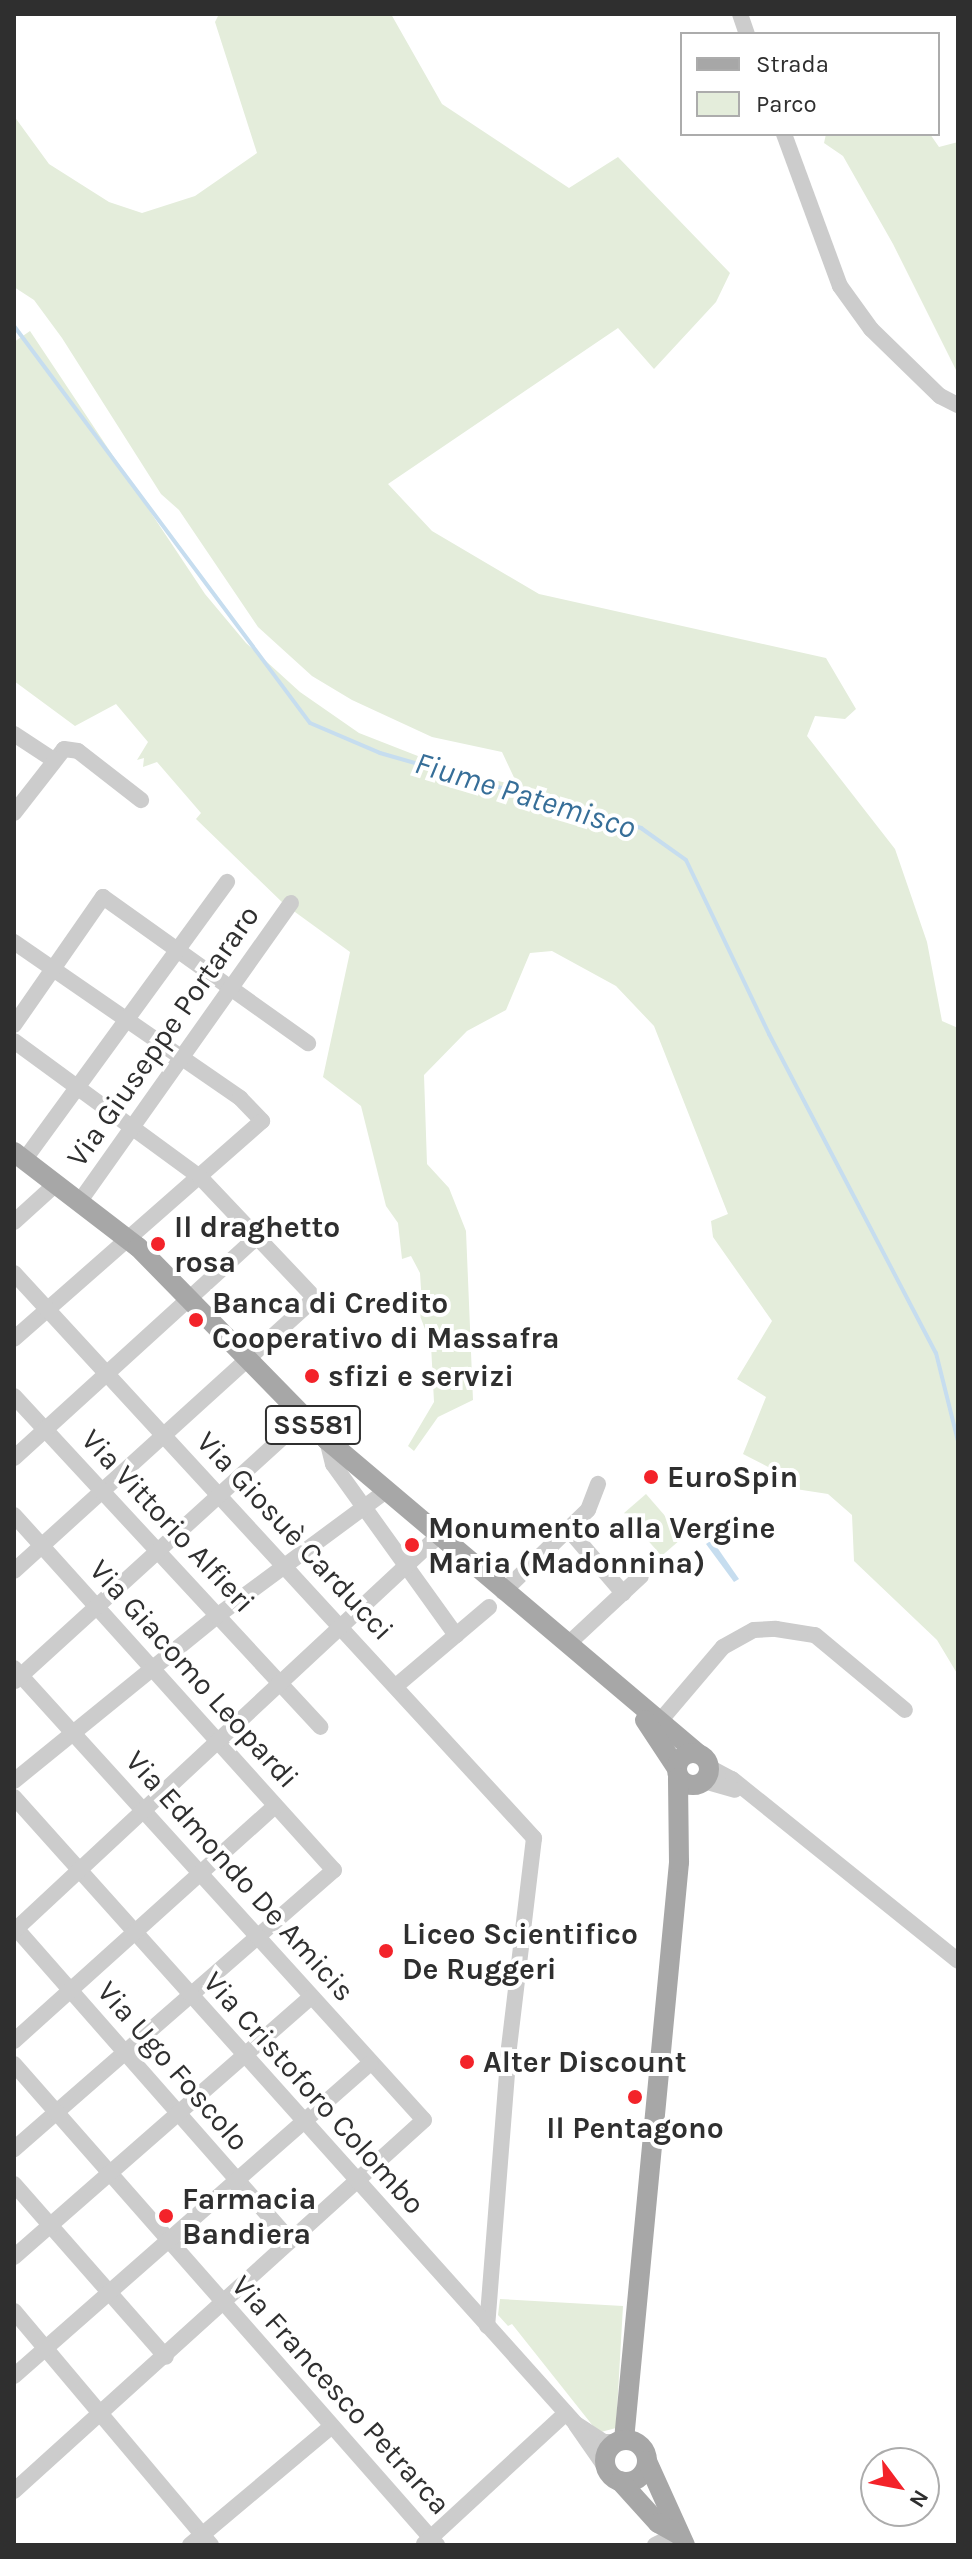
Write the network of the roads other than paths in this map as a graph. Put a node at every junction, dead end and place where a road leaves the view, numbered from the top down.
1 (785, 136) edge
2 (958, 405) edge
3 (14, 735) edge
4 (52, 759) junction
5 (141, 800) dead end
6 (14, 813) edge
7 (227, 882) dead end
8 (291, 903) dead end
9 (14, 942) edge
10 (176, 950) junction
11 (54, 968) junction
12 (233, 991) junction
13 (127, 1019) junction
14 (14, 1025) edge
15 (14, 1041) edge
16 (308, 1043) dead end
17 (183, 1060) junction
18 (79, 1087) junction
19 (135, 1128) junction
20 (20, 1155) edge
21 (200, 1177) junction
22 (57, 1183) junction
23 (80, 1201) junction
24 (14, 1222) edge
25 (257, 1237) junction
26 (128, 1239) junction
27 (14, 1273) edge
28 (187, 1298) junction
29 (47, 1310) junction
30 (14, 1339) edge
31 (248, 1360) junction
32 (108, 1373) junction
33 (14, 1396) edge
34 (305, 1417) junction
35 (46, 1430) junction
36 (162, 1433) junction
37 (327, 1440) junction
38 (14, 1458) edge
39 (598, 1484) dead end
40 (103, 1488) junction
41 (386, 1491) junction
42 (219, 1498) junction
43 (363, 1509) junction
44 (14, 1515) edge
45 (570, 1531) junction
46 (437, 1537) junction
47 (42, 1546) junction
48 (159, 1551) junction
49 (404, 1567) junction
50 (283, 1568) junction
51 (14, 1571) edge
52 (641, 1576) dead end
53 (623, 1593) junction
54 (496, 1600) junction
55 (95, 1607) junction
56 (217, 1616) junction
57 (342, 1629) junction
58 (456, 1635) junction
59 (567, 1645) junction
60 (151, 1671) junction
61 (16, 1675) edge
62 (280, 1684) junction
63 (396, 1686) junction
64 (621, 1689) junction
65 (905, 1710) dead end
66 (660, 1721) junction
67 (321, 1727) dead end
68 (73, 1733) junction
69 (217, 1742) junction
70 (677, 1772) junction
71 (702, 1772) junction
72 (14, 1781) edge
73 (14, 1797) edge
74 (275, 1806) junction
75 (144, 1812) junction
76 (680, 1832) junction
77 (77, 1872) junction
78 (199, 1876) junction
79 (15, 1928) edge
80 (134, 1933) junction
81 (257, 1939) junction
82 (958, 1961) edge
83 (70, 1989) junction
84 (187, 1996) junction
85 (311, 1997) junction
86 (14, 2041) edge
87 (123, 2054) junction
88 (244, 2056) junction
89 (370, 2063) junction
90 (14, 2064) edge
91 (178, 2114) junction
92 (55, 2115) junction
93 (304, 2124) junction
94 (14, 2149) edge
95 (109, 2175) junction
96 (237, 2183) junction
97 (356, 2183) junction
98 (14, 2184) edge
99 (50, 2224) junction
100 (291, 2241) junction
101 (169, 2245) junction
102 (14, 2257) edge
103 (111, 2293) junction
104 (224, 2305) junction
105 (14, 2311) edge
106 (487, 2326) junction
107 (46, 2347) junction
108 (166, 2357) junction
109 (632, 2371) junction
110 (14, 2376) edge
111 (103, 2412) junction
112 (571, 2418) junction
113 (332, 2426) junction
114 (621, 2441) junction
115 (645, 2456) junction
116 (613, 2475) junction
117 (14, 2491) edge
118 (681, 2540) edge
119 (201, 2542) edge
120 (430, 2543) edge
121 (656, 2545) edge

1 - 2 street
3 - 4 street
4 - 5 street
4 - 6 street
7 - 10 street
8 - 12 street, Via Giuseppe Portararo
9 - 11 street
10 - 11 street
10 - 12 street
10 - 13 street
11 - 13 street
11 - 14 street
12 - 16 street
12 - 17 street, Via Giuseppe Portararo
13 - 17 street
13 - 18 street
15 - 18 street
17 - 19 street, Via Giuseppe Portararo
17 - 21 street
18 - 19 street
18 - 20 street
19 - 21 street
19 - 23 street, Via Giuseppe Portararo
20 - 22 main road, SS581
21 - 25 street
21 - 26 street
22 - 23 main road, SS581
22 - 24 street
23 - 26 main road, SS581
25 - 28 street
25 - 31 street
26 - 28 main road, SS581
26 - 29 street
27 - 29 street, Via Giosuè Carducci
28 - 31 main road, SS581
28 - 32 street
29 - 30 street
29 - 32 street, Via Giosuè Carducci
31 - 34 main road, SS581
31 - 36 street
32 - 35 street
32 - 36 street, Via Giosuè Carducci
33 - 35 street, Via Vittorio Alfieri
34 - 37 main road, SS581
34 - 42 street
35 - 38 street
35 - 40 street, Via Vittorio Alfieri
36 - 40 street
36 - 42 street, Via Giosuè Carducci
37 - 41 main road, SS581
37 - 43 street
39 - 45 street
40 - 47 street
40 - 48 street, Via Vittorio Alfieri
41 - 43 street
41 - 46 main road, SS581
42 - 48 street
42 - 50 street, Via Giosuè Carducci
43 - 49 street
43 - 50 street
44 - 47 street, Via Giacomo Leopardi
45 - 53 street
45 - 54 street
46 - 49 street
46 - 54 main road, SS581
47 - 51 street
47 - 55 street, Via Giacomo Leopardi
48 - 55 street
48 - 56 street, Via Vittorio Alfieri
49 - 57 street
49 - 58 street
50 - 56 street
50 - 57 street, Via Giosuè Carducci
52 - 53 street
53 - 59 street
54 - 58 street
54 - 59 main road, SS581
55 - 60 street, Via Giacomo Leopardi
55 - 61 street
56 - 60 street
56 - 62 street, Via Vittorio Alfieri
57 - 62 street
57 - 63 street, Via Giosuè Carducci
58 - 63 street
59 - 64 main road, SS581
60 - 68 street
60 - 69 street, Via Giacomo Leopardi
61 - 68 street, Via Edmondo De Amicis
62 - 67 street, Via Vittorio Alfieri
62 - 69 street
63 - 106 street, Via Giosuè Carducci
64 - 66 main road, SS581
64 - 70 main road, SS581
65 - 66 street
66 - 71 main road, SS581
68 - 72 street
68 - 75 street, Via Edmondo De Amicis
69 - 74 street, Via Giacomo Leopardi
69 - 75 street
70 - 71 main road
70 - 71 main road
70 - 76 main road
71 - 76 main road
71 - 82 street
73 - 77 street, Via Cristoforo Colombo
74 - 78 street
74 - 81 street, Via Giacomo Leopardi
75 - 77 street
75 - 78 street, Via Edmondo De Amicis
76 - 109 main road
77 - 79 street
77 - 80 street, Via Cristoforo Colombo
78 - 80 street
78 - 81 street, Via Edmondo De Amicis
79 - 83 street, Via Ugo Foscolo
80 - 83 street
80 - 84 street, Via Cristoforo Colombo
81 - 84 street
81 - 85 street, Via Edmondo De Amicis
83 - 86 street
83 - 87 street, Via Ugo Foscolo
84 - 87 street
84 - 88 street, Via Cristoforo Colombo
85 - 88 street
85 - 89 street, Via Edmondo De Amicis
87 - 91 street, Via Ugo Foscolo
87 - 92 street
88 - 91 street
88 - 93 street, Via Cristoforo Colombo
89 - 93 street
89 - 97 street, Via Edmondo De Amicis
90 - 92 street, Via Francesco Petrarca
91 - 95 street
91 - 96 street, Via Ugo Foscolo
92 - 94 street
92 - 95 street, Via Francesco Petrarca
93 - 96 street
93 - 97 street, Via Cristoforo Colombo
95 - 99 street
95 - 101 street, Via Francesco Petrarca
96 - 100 street, Via Ugo Foscolo
96 - 101 street
97 - 100 street
97 - 106 street, Via Cristoforo Colombo
98 - 99 street
99 - 102 street
99 - 103 street
100 - 104 street
101 - 103 street
101 - 104 street, Via Francesco Petrarca
103 - 107 street
103 - 108 street
104 - 108 street
104 - 113 street, Via Francesco Petrarca
105 - 107 street
106 - 112 street, Via Cristoforo Colombo
107 - 110 street
107 - 111 street
108 - 111 street
109 - 114 main road
109 - 115 main road
111 - 117 street
111 - 119 street
112 - 114 street, Via Cristoforo Colombo
112 - 116 street, Via Cristoforo Colombo
112 - 120 street
113 - 119 street
113 - 120 street, Via Francesco Petrarca
114 - 115 main road
114 - 116 main road
115 - 116 main road
115 - 118 main road
116 - 118 main road
118 - 121 street

